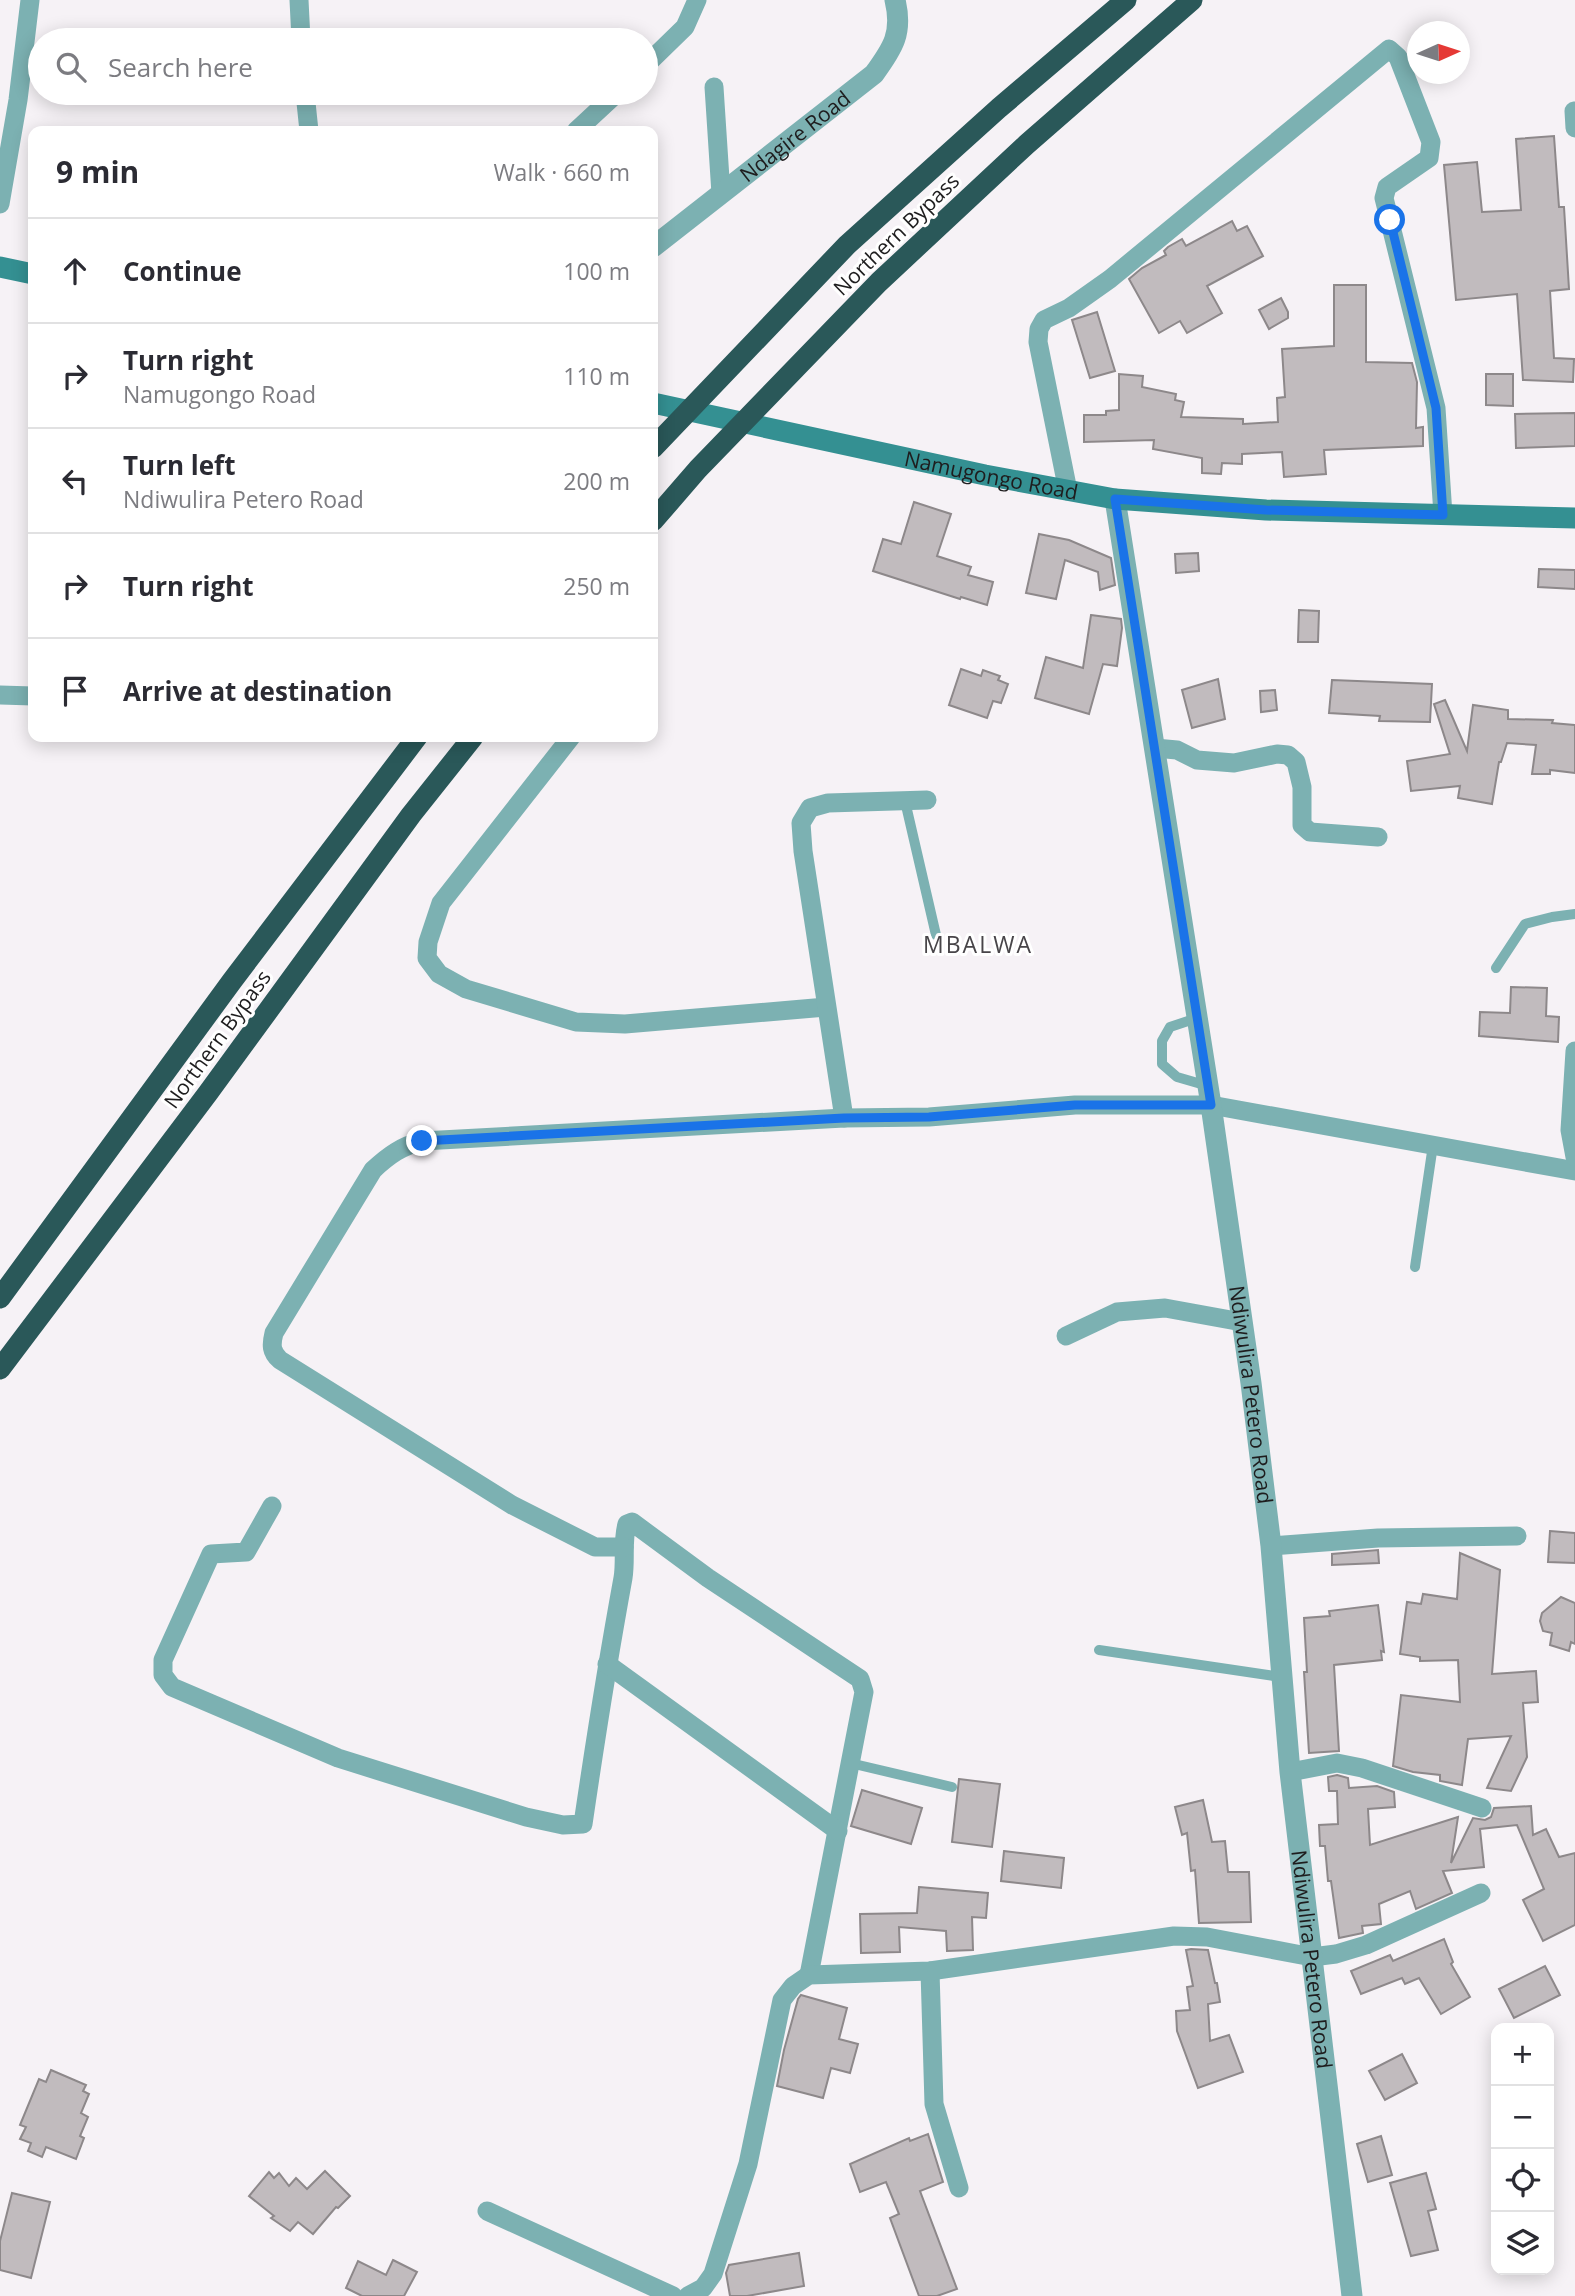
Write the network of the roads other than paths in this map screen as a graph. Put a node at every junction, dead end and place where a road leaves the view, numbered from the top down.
1 (30, 0) edge
2 (299, 0) edge
3 (697, 0) edge
4 (895, 0) edge
5 (1126, 0) edge
6 (1192, 0) edge
7 (300, 28) edge
8 (658, 53) edge
9 (714, 87) dead end
10 (306, 105) edge
11 (604, 105) edge
12 (1574, 111) edge
13 (308, 126) edge
14 (581, 126) edge
15 (1575, 128) edge
16 (721, 194) junction
17 (0, 205) edge
18 (658, 243) edge
19 (0, 267) edge
20 (28, 273) edge
21 (658, 404) edge
22 (658, 443) edge
23 (1068, 491) junction
24 (1115, 499) junction
25 (658, 515) edge
26 (1443, 515) junction
27 (1575, 517) edge
28 (0, 695) edge
29 (28, 696) edge
30 (412, 742) edge
31 (469, 742) edge
32 (567, 742) edge
33 (1155, 748) junction
34 (927, 800) dead end
35 (905, 801) junction
36 (1378, 837) dead end
37 (1575, 914) edge
38 (936, 934) dead end
39 (1496, 968) dead end
40 (825, 1007) junction
41 (1197, 1018) junction
42 (1575, 1051) edge
43 (1210, 1096) junction
44 (844, 1118) junction
45 (1433, 1145) junction
46 (1575, 1157) edge
47 (1575, 1171) edge
48 (1415, 1267) dead end
49 (0, 1298) edge
50 (1242, 1322) junction
51 (1066, 1336) dead end
52 (0, 1369) edge
53 (272, 1506) dead end
54 (1517, 1536) dead end
55 (624, 1546) junction
56 (1270, 1546) junction
57 (1099, 1650) dead end
58 (607, 1664) junction
59 (1282, 1677) junction
60 (850, 1763) junction
61 (1290, 1772) junction
62 (952, 1787) dead end
63 (1482, 1808) dead end
64 (838, 1831) junction
65 (1480, 1893) dead end
66 (1312, 1957) junction
67 (930, 1971) junction
68 (809, 1975) junction
69 (959, 2188) dead end
70 (487, 2211) dead end
71 (673, 2296) edge
72 (688, 2296) edge
73 (1352, 2296) edge

1 - 17 street
2 - 7 street
3 - 8 street
4 - 16 street, Ndagire Road
5 - 22 highway, Northern Bypass
6 - 25 highway, Northern Bypass
9 - 16 street
10 - 13 street
11 - 14 street
12 - 15 street
16 - 18 street, Ndagire Road
19 - 20 main road
21 - 23 main road, Namugongo Road
23 - 24 main road, Namugongo Road
23 - 26 street
24 - 26 main road, Namugongo Road
24 - 33 street, Ndiwulira Petero Road
26 - 27 main road, Namugongo Road
28 - 29 street
30 - 49 highway, Northern Bypass
31 - 52 highway, Northern Bypass
32 - 40 street
33 - 36 street
33 - 41 street, Ndiwulira Petero Road
34 - 35 street
35 - 38 lane
35 - 40 street
37 - 39 lane
40 - 44 street
41 - 43 street, Ndiwulira Petero Road
41 - 43 lane
42 - 46 street
43 - 44 street
43 - 45 street
43 - 50 street, Ndiwulira Petero Road
44 - 55 street
45 - 47 street
45 - 48 lane
50 - 51 street
50 - 56 street, Ndiwulira Petero Road
53 - 58 street
54 - 56 street
55 - 58 street
55 - 60 street
56 - 59 street, Ndiwulira Petero Road
57 - 59 lane
58 - 64 street
59 - 61 street, Ndiwulira Petero Road
60 - 62 lane
60 - 64 street
61 - 63 street
61 - 66 street, Ndiwulira Petero Road
64 - 68 street
65 - 66 street
66 - 67 street
66 - 73 street, Ndiwulira Petero Road
67 - 68 street
67 - 69 street
68 - 72 street
70 - 71 street

